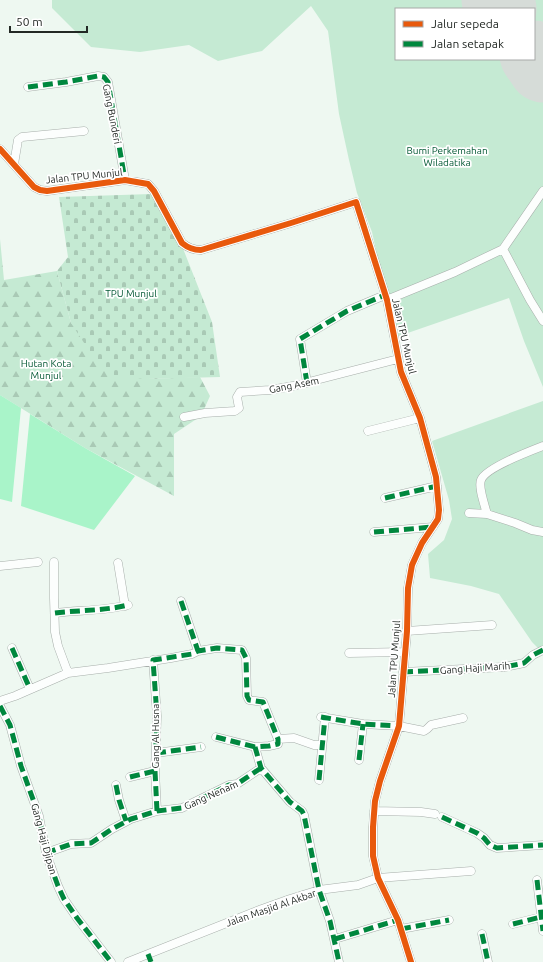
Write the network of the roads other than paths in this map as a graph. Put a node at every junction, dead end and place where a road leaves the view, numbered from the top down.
1 (28, 87) dead end
2 (84, 131) dead end
3 (0, 149) edge
4 (14, 164) junction
5 (125, 180) junction
6 (543, 191) edge
7 (503, 249) junction
8 (387, 297) junction
9 (543, 321) edge
10 (398, 359) junction
11 (307, 383) junction
12 (184, 417) dead end
13 (420, 418) junction
14 (368, 431) dead end
15 (543, 446) edge
16 (437, 486) junction
17 (385, 498) dead end
18 (469, 513) dead end
19 (487, 514) junction
20 (433, 527) junction
21 (374, 532) dead end
22 (543, 532) edge
23 (38, 562) dead end
24 (54, 562) dead end
25 (118, 563) dead end
26 (0, 566) edge
27 (181, 601) dead end
28 (55, 613) junction
29 (492, 625) dead end
30 (408, 631) junction
31 (12, 648) dead end
32 (543, 650) edge
33 (198, 651) junction
34 (406, 652) junction
35 (349, 653) dead end
36 (153, 660) junction
37 (403, 672) junction
38 (68, 673) junction
39 (30, 689) junction
40 (0, 701) edge
41 (0, 706) edge
42 (463, 718) dead end
43 (363, 724) junction
44 (399, 726) junction
45 (216, 737) dead end
46 (278, 739) junction
47 (322, 745) junction
48 (201, 747) dead end
49 (255, 747) junction
50 (156, 753) junction
51 (359, 760) dead end
52 (261, 768) junction
53 (155, 771) junction
54 (130, 777) dead end
55 (319, 780) dead end
56 (116, 785) dead end
57 (157, 811) junction
58 (374, 811) junction
59 (126, 821) junction
60 (543, 845) edge
61 (46, 853) junction
62 (471, 871) dead end
63 (378, 878) junction
64 (537, 880) dead end
65 (319, 890) junction
66 (541, 917) junction
67 (398, 920) junction
68 (449, 920) dead end
69 (513, 924) dead end
70 (401, 929) junction
71 (543, 931) edge
72 (482, 934) dead end
73 (335, 939) junction
74 (149, 958) edge
75 (111, 962) edge
76 (128, 962) edge
77 (339, 962) edge
78 (411, 962) edge
79 (488, 962) edge

1 - 5 street, Gang Bunderi
2 - 4 street
3 - 4 street, Jalan TPU Munjul
4 - 5 street, Jalan TPU Munjul
5 - 8 street, Jalan TPU Munjul
6 - 7 street
7 - 8 street
7 - 9 street
8 - 10 street, Jalan TPU Munjul
8 - 11 street
10 - 11 street, Gang Asem
10 - 13 street, Jalan TPU Munjul
11 - 12 street, Gang Asem
13 - 14 street
13 - 16 street, Jalan TPU Munjul
15 - 19 street
16 - 17 street
16 - 20 street, Jalan TPU Munjul
18 - 19 street
19 - 22 street
20 - 21 street
20 - 30 street, Jalan TPU Munjul
23 - 26 street
24 - 28 street
25 - 28 street
27 - 33 street
28 - 38 street
29 - 30 street
30 - 34 street, Jalan TPU Munjul
31 - 39 street
32 - 37 street, Gang Haji Marih
33 - 36 street
33 - 46 street
34 - 35 street
34 - 37 street, Jalan TPU Munjul
36 - 38 street
36 - 50 street, Gang Al Husna
37 - 44 street, Jalan TPU Munjul
38 - 39 street
39 - 40 street
41 - 61 street, Gang Haji Djipan
42 - 44 street
43 - 44 street
43 - 47 street
43 - 51 street
44 - 58 street, Jalan TPU Munjul
45 - 49 street
46 - 47 street
46 - 49 street
47 - 55 street
48 - 50 street
49 - 52 street
50 - 53 street, Gang Al Husna
52 - 57 street, Gang Nenam
52 - 65 street
53 - 54 street
53 - 57 street, Gang Al Husna
56 - 59 street
57 - 59 street, Gang Nenam
58 - 60 street
58 - 63 street, Jalan TPU Munjul
59 - 61 street, Gang Nenam
61 - 75 street, Gang Haji Djipan
62 - 63 street, Jalan Masjid Al Akbar
63 - 65 street, Jalan Masjid Al Akbar
63 - 67 street
64 - 66 street
65 - 73 street
65 - 74 street, Jalan Masjid Al Akbar
66 - 69 street
66 - 71 street
67 - 70 street
67 - 73 street
68 - 70 street
70 - 78 street
72 - 79 street
73 - 77 street
74 - 76 street, Jalan Masjid Al Akbar

